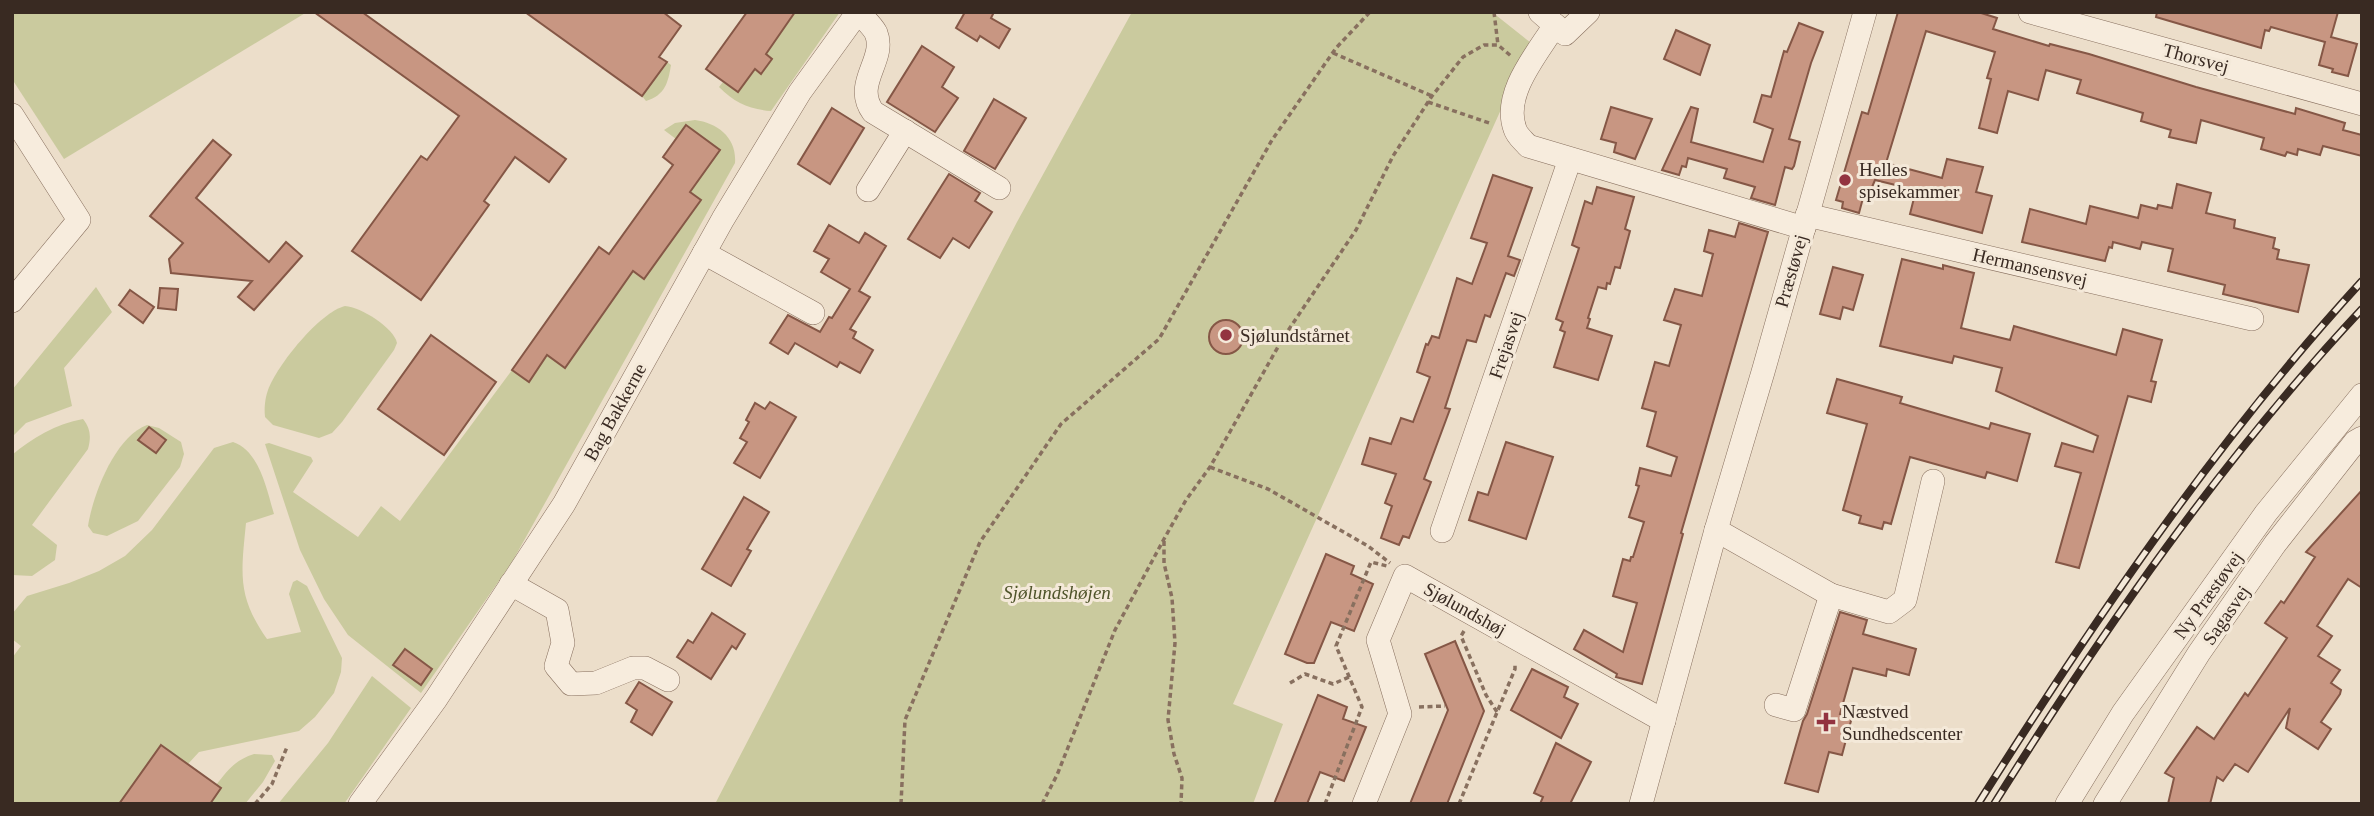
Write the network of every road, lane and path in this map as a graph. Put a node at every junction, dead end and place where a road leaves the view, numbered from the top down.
1 (858, 12) edge
2 (1370, 12) edge
3 (1494, 12) edge
4 (1588, 12) edge
5 (1865, 12) edge
6 (2030, 12) edge
7 (1547, 19) edge
8 (1498, 45) junction
9 (1333, 53) junction
10 (1523, 77) junction
11 (1432, 96) junction
12 (1428, 102) junction
13 (2362, 104) edge
14 (12, 116) edge
15 (905, 131) junction
16 (1515, 132) junction
17 (1570, 159) junction
18 (999, 188) dead end
19 (868, 190) dead end
20 (1805, 222) junction
21 (704, 253) junction
22 (12, 301) edge
23 (813, 313) dead end
24 (2252, 319) dead end
25 (2362, 395) edge
26 (2362, 438) edge
27 (1210, 467) junction
28 (1933, 481) dead end
29 (1716, 530) junction
30 (1442, 531) dead end
31 (1164, 539) junction
32 (512, 584) junction
33 (1831, 595) junction
34 (1474, 614) junction
35 (1521, 641) junction
36 (1349, 677) junction
37 (668, 680) dead end
38 (1290, 683) dead end
39 (1776, 705) dead end
40 (1497, 712) junction
41 (1664, 722) junction
42 (287, 747) dead end
43 (255, 804) edge
44 (360, 804) edge
45 (901, 804) edge
46 (1042, 804) edge
47 (1181, 804) edge
48 (1325, 804) edge
49 (1364, 804) edge
50 (1459, 804) edge
51 (1641, 804) edge
52 (2067, 804) edge
53 (2105, 804) edge

1 - 15 street, Bag Bakkerne
1 - 21 street, Bag Bakkerne
2 - 9 path
3 - 8 path
4 - 7 street
5 - 20 street, Præstøvej
6 - 13 street, Thorsvej
7 - 10 street
8 - 10 path
8 - 11 path
9 - 11 path
9 - 45 path
10 - 16 street
11 - 12 path
12 - 16 path
12 - 27 path
14 - 22 street
15 - 18 street, Bag Bakkerne
15 - 19 street
16 - 17 street
17 - 20 street
17 - 30 street, Frejasvej
20 - 24 street, Hermansensvej
20 - 29 street, Præstøvej
21 - 23 street
21 - 32 street, Bag Bakkerne
25 - 52 street, Ny Præstøvej
26 - 53 street, Sagasvej
27 - 31 path
27 - 36 path
28 - 33 street
29 - 33 street
29 - 41 street, Præstøvej
31 - 46 path
31 - 47 path
32 - 37 street
32 - 44 street, Bag Bakkerne
33 - 39 street
34 - 35 street, Sjølundshøj
34 - 40 path
34 - 49 street, Sjølundshøj
35 - 40 path
35 - 41 street, Sjølundshøj
36 - 38 path
36 - 48 path
40 - 50 path
41 - 51 street, Præstøvej
42 - 43 path

